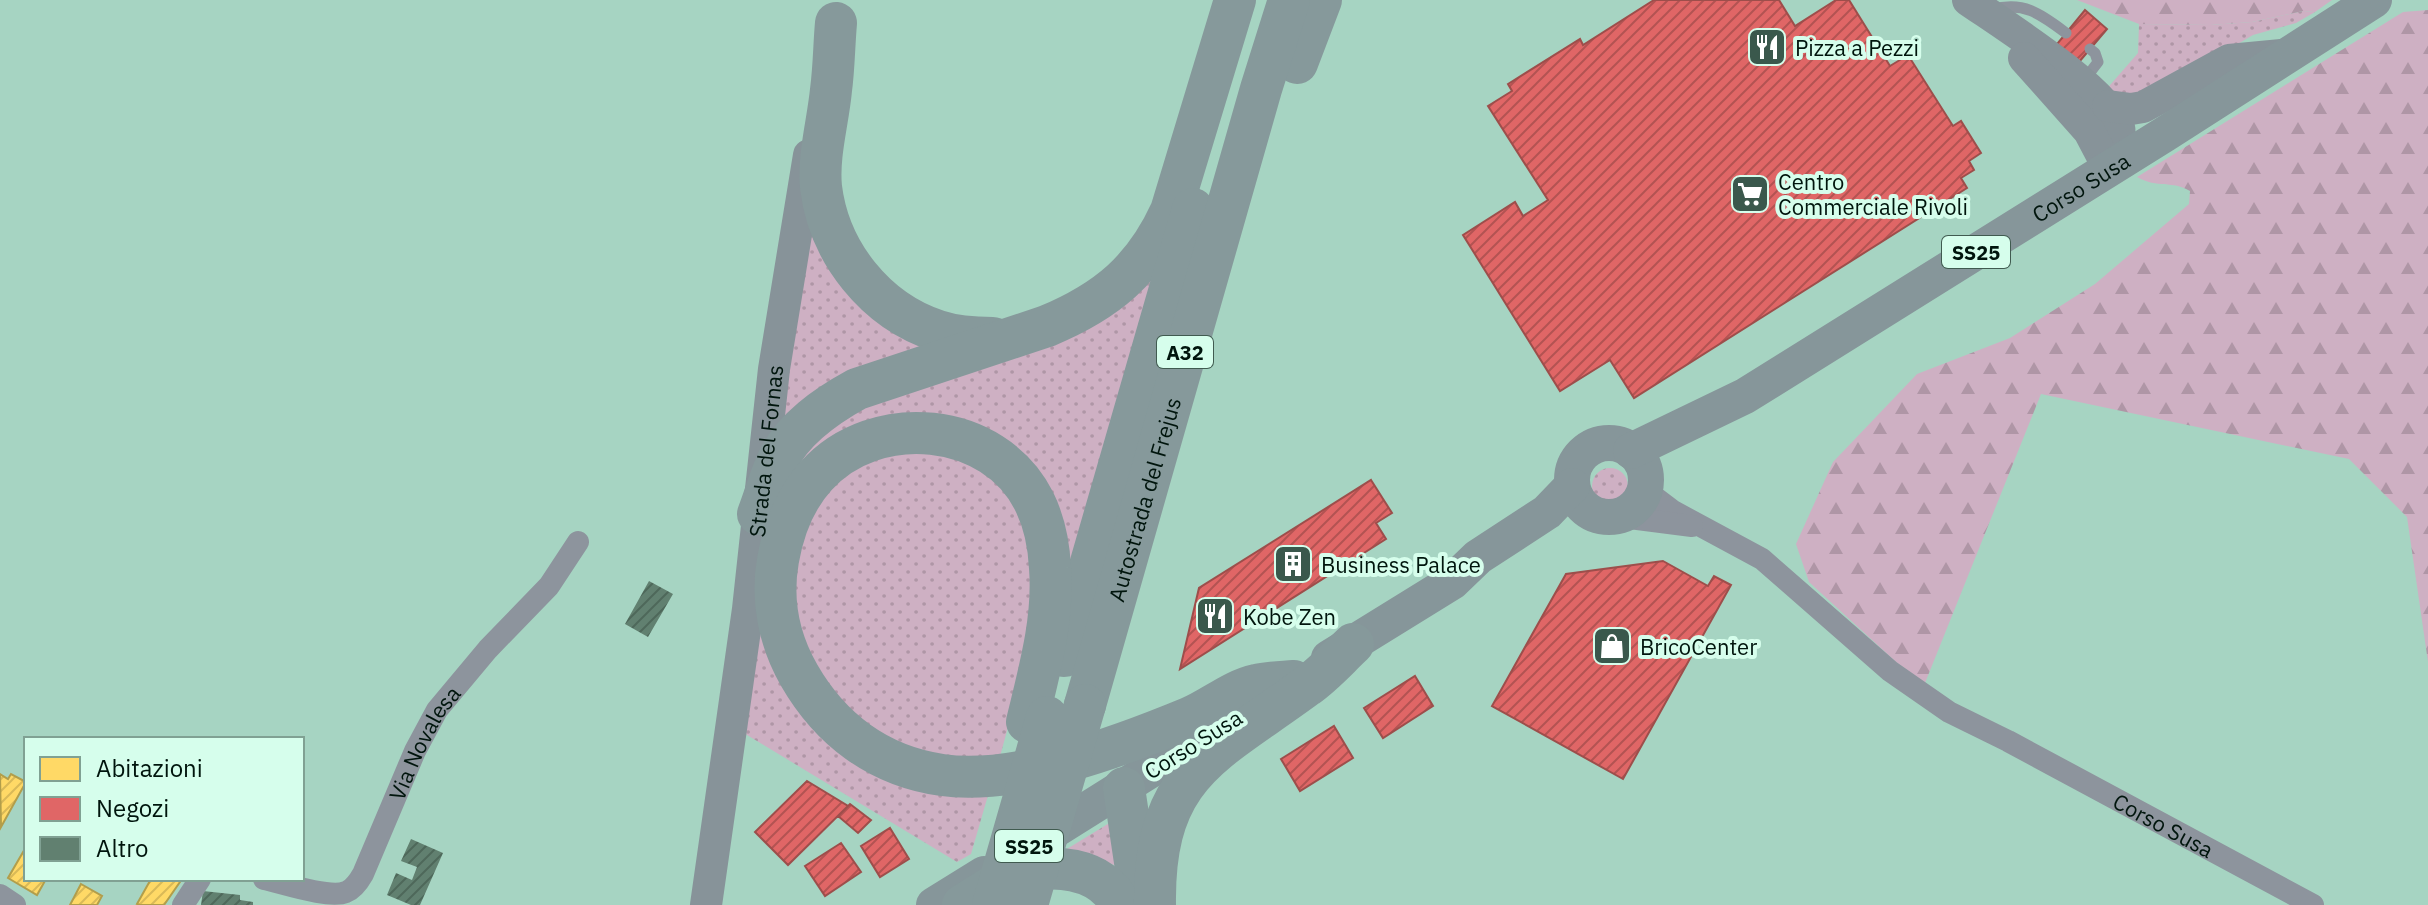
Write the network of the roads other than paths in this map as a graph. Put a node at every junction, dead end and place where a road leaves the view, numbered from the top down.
1 (1235, 0) edge
2 (1252, 0) edge
3 (1289, 0) edge
4 (1321, 0) edge
5 (2374, 0) edge
6 (838, 12) edge
7 (1995, 23) edge
8 (2066, 33) dead end
9 (2090, 49) dead end
10 (2293, 54) junction
11 (2081, 84) junction
12 (2108, 106) junction
13 (2109, 169) junction
14 (1200, 301) junction
15 (1010, 338) junction
16 (1640, 471) junction
17 (1593, 505) junction
18 (758, 514) junction
19 (1700, 527) junction
20 (578, 542) dead end
21 (1353, 644) junction
22 (1294, 681) junction
23 (1053, 715) junction
24 (1124, 788) junction
25 (199, 881) edge
26 (273, 881) edge
27 (0, 895) edge
28 (15, 905) edge
29 (183, 905) edge
30 (706, 905) edge
31 (934, 905) edge
32 (963, 905) edge
33 (975, 905) edge
34 (993, 905) edge
35 (1027, 905) edge
36 (1120, 905) edge
37 (1142, 905) edge
38 (1155, 905) edge
39 (2313, 905) edge

1 - 15 highway
2 - 23 highway, Autostrada del Frejus / A32
3 - 14 highway, Autostrada del Frejus / A32
4 - 14 highway
5 - 10 main road, Corso Susa / SS25
6 - 15 highway
6 - 18 street, Strada del Fornas
7 - 8 lane
7 - 11 street
7 - 13 street
9 - 11 lane
10 - 12 street
10 - 13 main road, Corso Susa / SS25
11 - 12 street
12 - 13 street
13 - 16 main road, Corso Susa / SS25
14 - 23 highway, Autostrada del Frejus / A32
15 - 18 highway
16 - 17 main road, SS25
16 - 17 main road, SS25
16 - 19 street, Corso Susa
17 - 19 street, Corso Susa
17 - 21 main road, Corso Susa / SS25
18 - 30 street, Strada del Fornas
19 - 39 street, Corso Susa
20 - 26 street, Via Novalesa
21 - 22 main road, Corso Susa / SS25
21 - 38 highway
22 - 23 highway
22 - 24 main road, Corso Susa / SS25
23 - 33 highway
23 - 34 highway, Autostrada del Frejus / A32, bridge
23 - 35 highway, Autostrada del Frejus / A32, bridge
24 - 31 main road, Corso Susa / SS25
24 - 37 highway
25 - 29 street
27 - 28 street
32 - 36 highway

